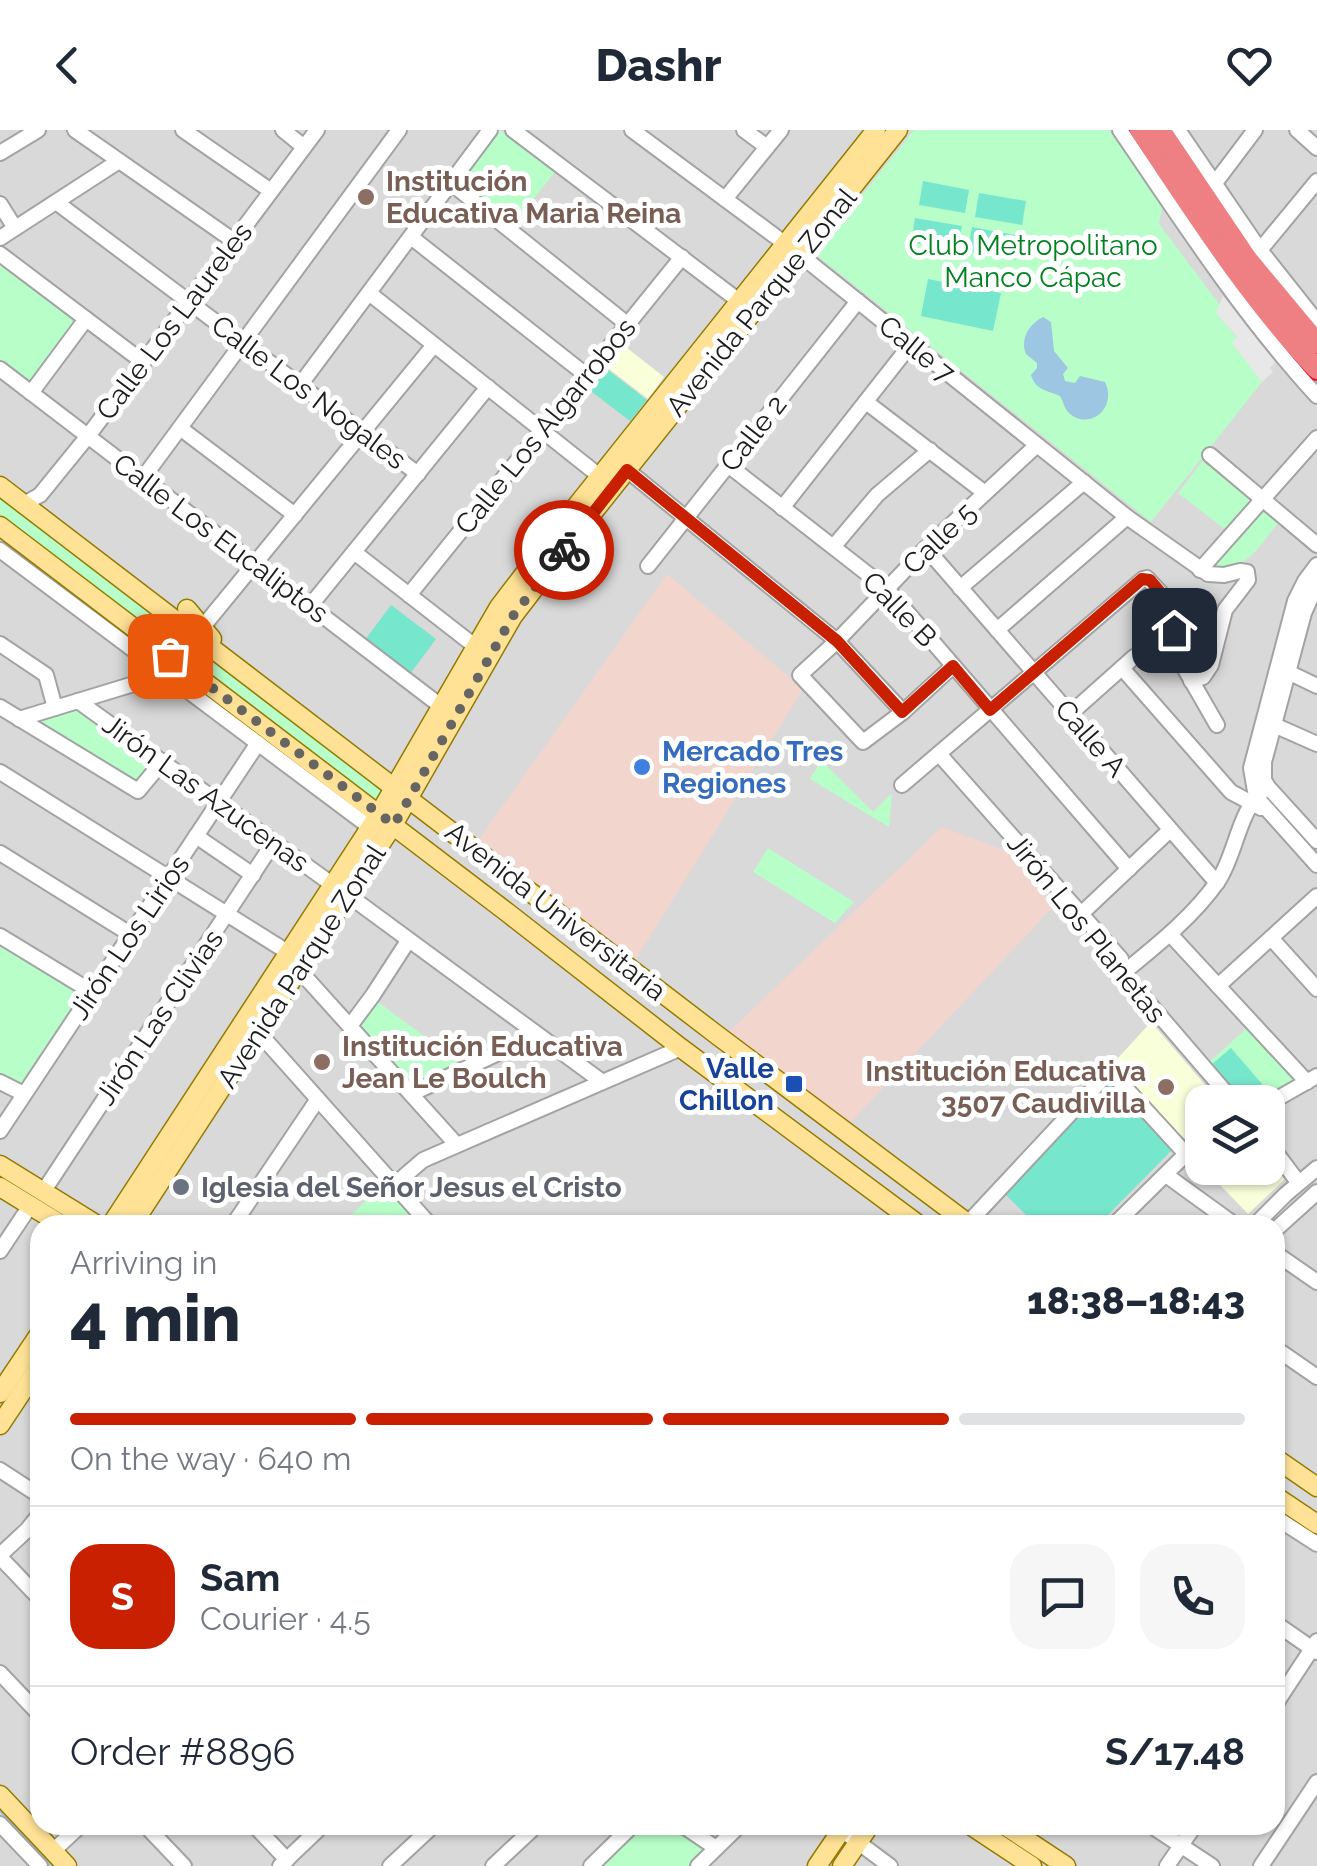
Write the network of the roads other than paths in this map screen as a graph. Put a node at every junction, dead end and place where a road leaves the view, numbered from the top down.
1 (38, 130) edge
2 (74, 130) edge
3 (184, 130) edge
4 (283, 130) edge
5 (317, 130) edge
6 (400, 130) edge
7 (490, 130) edge
8 (514, 130) edge
9 (632, 130) edge
10 (744, 130) edge
11 (781, 130) edge
12 (876, 130) edge
13 (898, 130) edge
14 (1120, 130) edge
15 (1140, 130) edge
16 (1160, 130) edge
17 (1178, 130) edge
18 (1255, 130) edge
19 (1297, 130) edge
20 (304, 147) junction
21 (767, 147) junction
22 (1317, 148) edge
23 (0, 153) edge
24 (119, 161) junction
25 (1317, 181) edge
26 (451, 183) junction
27 (271, 192) junction
28 (1194, 196) junction
29 (725, 199) junction
30 (56, 202) junction
31 (0, 204) edge
32 (15, 228) junction
33 (411, 236) junction
34 (0, 238) edge
35 (234, 241) junction
36 (792, 249) junction
37 (1260, 250) junction
38 (0, 254) edge
39 (682, 258) junction
40 (369, 293) junction
41 (189, 301) junction
42 (739, 301) junction
43 (858, 301) junction
44 (1315, 314) edge
45 (86, 319) junction
46 (628, 324) junction
47 (243, 342) junction
48 (1317, 343) edge
49 (911, 344) junction
50 (434, 345) junction
51 (143, 362) junction
52 (0, 369) edge
53 (1317, 369) edge
54 (586, 375) junction
55 (300, 385) junction
56 (488, 388) junction
57 (31, 393) junction
58 (1317, 396) edge
59 (866, 402) junction
60 (180, 428) junction
61 (542, 430) junction
62 (363, 432) junction
63 (88, 436) junction
64 (1317, 438) edge
65 (1037, 445) junction
66 (930, 450) junction
67 (1210, 455) dead end
68 (728, 465) junction
69 (627, 470) junction
70 (418, 474) junction
71 (143, 478) junction
72 (606, 482) junction
73 (1084, 482) junction
74 (0, 486) edge
75 (986, 493) junction
76 (1263, 500) junction
77 (24, 504) junction
78 (782, 508) junction
79 (295, 515) junction
80 (1127, 517) junction
81 (686, 518) junction
82 (0, 526) edge
83 (1317, 545) edge
84 (834, 546) junction
85 (926, 548) junction
86 (0, 550) edge
87 (354, 552) junction
88 (8, 564) edge
89 (255, 564) junction
90 (1317, 565) edge
91 (648, 566) dead end
92 (1200, 570) junction
93 (1317, 584) edge
94 (960, 588) junction
95 (887, 589) junction
96 (409, 595) junction
97 (310, 606) junction
98 (187, 609) dead end
99 (206, 623) dead end
100 (997, 630) junction
101 (837, 641) junction
102 (1, 647) edge
103 (476, 647) junction
104 (232, 663) junction
105 (154, 666) junction
106 (953, 666) junction
107 (1288, 672) junction
108 (1034, 673) junction
109 (1191, 681) junction
110 (1317, 686) edge
111 (275, 696) junction
112 (78, 701) junction
113 (0, 707) edge
114 (442, 707) junction
115 (55, 708) junction
116 (990, 710) junction
117 (902, 712) junction
118 (1070, 714) junction
119 (20, 719) junction
120 (258, 722) junction
121 (310, 723) junction
122 (1217, 725) dead end
123 (1274, 725) junction
124 (258, 743) junction
125 (1317, 744) edge
126 (291, 747) junction
127 (939, 754) junction
128 (163, 760) junction
129 (0, 772) edge
130 (902, 785) dead end
131 (402, 792) junction
132 (1259, 796) junction
133 (219, 802) junction
134 (1274, 806) junction
135 (381, 822) junction
136 (1170, 830) junction
137 (196, 836) junction
138 (274, 842) junction
139 (1317, 842) edge
140 (0, 853) edge
141 (1317, 865) edge
142 (496, 866) junction
143 (1128, 869) junction
144 (252, 875) junction
145 (168, 878) junction
146 (1217, 884) junction
147 (526, 888) junction
148 (341, 890) junction
149 (480, 891) junction
150 (1317, 896) edge
151 (508, 913) junction
152 (1082, 914) junction
153 (226, 915) junction
154 (130, 934) junction
155 (1170, 934) junction
156 (0, 936) edge
157 (1271, 938) junction
158 (408, 941) junction
159 (294, 961) junction
160 (1123, 974) junction
161 (1218, 986) junction
162 (1317, 989) edge
163 (92, 992) junction
164 (350, 1026) junction
165 (250, 1028) junction
166 (537, 1036) junction
167 (680, 1048) junction
168 (1312, 1079) edge
169 (601, 1081) junction
170 (0, 1082) edge
171 (1219, 1085) edge
172 (24, 1094) junction
173 (411, 1094) junction
174 (1285, 1094) edge
175 (318, 1099) junction
176 (0, 1131) edge
177 (456, 1144) junction
178 (0, 1165) edge
179 (1285, 1165) edge
180 (1317, 1168) edge
181 (1166, 1175) junction
182 (1298, 1182) junction
183 (394, 1185) junction
184 (0, 1187) edge
185 (1317, 1192) edge
186 (36, 1198) junction
187 (52, 1215) edge
188 (74, 1215) edge
189 (119, 1215) edge
190 (138, 1215) edge
191 (240, 1215) edge
192 (421, 1215) edge
193 (905, 1215) edge
194 (957, 1215) edge
195 (977, 1215) edge
196 (1126, 1215) edge
197 (1222, 1215) edge
198 (1265, 1215) edge
199 (1285, 1221) edge
200 (0, 1251) edge
201 (1285, 1260) edge
202 (1317, 1282) edge
203 (30, 1348) edge
204 (1285, 1355) edge
205 (1317, 1376) edge
206 (30, 1379) edge
207 (0, 1393) edge
208 (0, 1425) edge
209 (1285, 1469) edge
210 (0, 1470) edge
211 (1317, 1487) edge
212 (30, 1490) edge
213 (1285, 1503) edge
214 (1285, 1523) edge
215 (1317, 1524) edge
216 (30, 1526) edge
217 (1317, 1544) edge
218 (0, 1556) edge
219 (30, 1588) edge
220 (1285, 1629) edge
221 (1315, 1647) edge
222 (0, 1673) edge
223 (1285, 1690) edge
224 (30, 1704) edge
225 (1317, 1782) edge
226 (0, 1795) edge
227 (0, 1824) edge
228 (30, 1827) edge
229 (1285, 1830) edge
230 (38, 1835) edge
231 (70, 1835) edge
232 (155, 1835) edge
233 (262, 1835) edge
234 (312, 1835) edge
235 (423, 1835) edge
236 (526, 1835) edge
237 (622, 1835) edge
238 (697, 1835) edge
239 (730, 1835) edge
240 (836, 1835) edge
241 (851, 1835) edge
242 (863, 1835) edge
243 (985, 1835) edge
244 (1019, 1835) edge
245 (1166, 1835) edge
246 (1188, 1835) edge
247 (1282, 1835) edge
248 (858, 1842) junction
249 (1181, 1845) junction
250 (716, 1848) junction
251 (53, 1851) junction
252 (283, 1863) edge
253 (40, 1866) edge
254 (67, 1866) edge
255 (184, 1866) edge
256 (390, 1866) edge
257 (493, 1866) edge
258 (591, 1866) edge
259 (698, 1866) edge
260 (817, 1866) edge
261 (842, 1866) edge
262 (890, 1866) edge
263 (1032, 1866) edge
264 (1066, 1866) edge
265 (1167, 1866) edge
266 (1212, 1866) edge
267 (1261, 1866) edge

1 - 23 street
2 - 24 street
3 - 27 street
4 - 20 street
5 - 20 street, Calle Los Laureles
6 - 47 street
7 - 26 street
8 - 39 street
9 - 29 street, Calle 7
10 - 21 street
11 - 21 street
12 - 36 main road, Avenida Parque Zonal
13 - 36 main road, Avenida Parque Zonal
14 - 28 street
15 - 28 highway
16 - 28 highway
17 - 28 street
18 - 28 street
19 - 22 street
20 - 27 street, Calle Los Laureles
21 - 29 street
24 - 30 street
24 - 35 street
25 - 37 street
26 - 33 street
26 - 46 street
27 - 35 street, Calle Los Laureles
28 - 37 street
28 - 48 highway
28 - 53 highway
28 - 58 street
29 - 36 street, Calle 7
30 - 32 street
30 - 41 street, Calle Los Nogales
31 - 32 street
32 - 34 street
33 - 40 street
33 - 54 street
35 - 41 street, Calle Los Laureles
36 - 42 main road, Avenida Parque Zonal
36 - 43 street, Calle 7
36 - 69 main road, Avenida Parque Zonal
37 - 44 street
38 - 45 street
39 - 42 street
39 - 46 street, Calle Los Algarrobos
40 - 50 street
40 - 55 street
41 - 47 street, Calle Los Nogales
41 - 51 street, Calle Los Laureles
42 - 72 main road, Avenida Parque Zonal
43 - 49 street, Calle 7
43 - 68 street, Calle 2
45 - 51 street
45 - 57 street
46 - 54 street, Calle Los Algarrobos
47 - 55 street, Calle Los Nogales
47 - 60 street
49 - 59 street
49 - 65 street, Calle 7
50 - 56 street
50 - 62 street
51 - 63 street, Calle Los Laureles
52 - 57 street, Calle Los Eucaliptos
54 - 61 street, Calle Los Algarrobos
55 - 62 street, Calle Los Nogales
56 - 61 street
56 - 70 street
57 - 63 street, Calle Los Eucaliptos
59 - 66 street
59 - 78 street
60 - 71 street
60 - 79 street
61 - 72 street
61 - 96 street, Calle Los Algarrobos
62 - 70 street, Calle Los Nogales
62 - 79 street
63 - 71 street, Calle Los Eucaliptos
63 - 77 street, Calle Los Laureles
64 - 76 street
65 - 73 street, Calle 7
65 - 75 street, Calle 5
66 - 75 street
66 - 84 street
67 - 76 street
68 - 78 street, Calle B
68 - 81 street, Calle 2
69 - 72 main road, Avenida Parque Zonal
69 - 81 street
70 - 87 street
71 - 89 street, Calle Los Eucaliptos
72 - 103 main road, Avenida Parque Zonal
72 - 131 main road, Avenida Parque Zonal
73 - 80 street, Calle 7
73 - 94 street
74 - 77 main road, Avenida Universitaria
75 - 85 street, Calle 5
76 - 83 street
76 - 92 street
77 - 104 main road, Avenida Universitaria
78 - 84 street, Calle B
79 - 89 street
80 - 92 street, Calle 7
80 - 100 street
81 - 91 street, Calle 2
81 - 101 street
82 - 120 main road, Avenida Universitaria
84 - 95 street, Calle B
85 - 94 street, Calle A
85 - 95 street, Calle 5
86 - 88 street, Avenida Universitaria
87 - 96 street
87 - 97 street
88 - 105 street, Avenida Universitaria
89 - 97 street, Calle Los Eucaliptos
89 - 99 street
90 - 132 street
92 - 109 street
93 - 107 street
94 - 100 street, Calle A
95 - 101 street, Calle 5
95 - 106 street, Calle B
96 - 103 street
97 - 114 street, Calle Los Eucaliptos
98 - 104 main road
100 - 108 street, Calle A
101 - 117 street
101 - 117 street, Calle 5
102 - 115 street
103 - 114 main road, Avenida Parque Zonal
104 - 111 main road, Avenida Universitaria
105 - 112 street
105 - 124 street, Avenida Universitaria
106 - 116 street, Calle B
106 - 117 street
107 - 110 street
107 - 123 street
108 - 109 street
108 - 116 street
108 - 118 street, Calle A
109 - 122 street
111 - 120 main road
111 - 121 main road, Avenida Universitaria
112 - 115 street
112 - 128 street, Jirón Las Azucenas
113 - 119 street
114 - 131 main road, Avenida Parque Zonal
115 - 119 street
116 - 127 street
116 - 143 street, Calle B
118 - 132 street
118 - 136 street, Calle A
119 - 128 street
120 - 126 main road, Avenida Universitaria
121 - 126 main road
121 - 131 main road, Avenida Universitaria
123 - 125 street
123 - 132 street
124 - 133 street, Jirón Los Lirios
124 - 135 street, Avenida Universitaria
126 - 135 main road, Avenida Universitaria
127 - 130 street
127 - 152 street, Jirón Los Planetas
128 - 133 street, Jirón Las Azucenas
129 - 145 street
131 - 135 main road, Avenida Parque Zonal
131 - 142 main road, Avenida Universitaria
132 - 134 street
132 - 134 street
132 - 146 street
133 - 137 street, Jirón Los Lirios
133 - 138 street, Jirón Las Azucenas
134 - 139 street
134 - 141 street
135 - 148 main road, Avenida Parque Zonal
135 - 149 main road, Avenida Universitaria
136 - 143 street
136 - 146 street, Calle A
137 - 144 street
137 - 145 street, Jirón Los Lirios
138 - 144 street, Jirón Las Clivias
138 - 148 street, Jirón Las Azucenas
140 - 154 street
142 - 147 main road, Avenida Universitaria
142 - 149 main road
143 - 152 street
144 - 153 street, Jirón Las Clivias
145 - 153 street
145 - 154 street, Jirón Los Lirios
146 - 155 street
147 - 151 main road
147 - 194 main road, Avenida Universitaria
148 - 158 street, Jirón Las Azucenas
148 - 159 main road, Avenida Parque Zonal
149 - 151 main road, Avenida Universitaria
150 - 157 street
151 - 167 main road, Avenida Universitaria
152 - 160 street, Jirón Los Planetas
153 - 159 street
153 - 186 street, Jirón Las Clivias
154 - 163 street, Jirón Los Lirios
155 - 160 street
155 - 161 street
156 - 163 street
157 - 161 street
157 - 162 street
158 - 164 street
158 - 166 street, Jirón Las Azucenas
159 - 164 street
159 - 165 main road, Avenida Parque Zonal
160 - 171 street, Jirón Los Planetas
161 - 168 street
163 - 172 street, Jirón Los Lirios
164 - 173 street
165 - 175 street
165 - 189 main road, Avenida Parque Zonal
165 - 190 main road, Avenida Parque Zonal
166 - 169 street, Jirón Las Azucenas
166 - 173 street
167 - 169 street
167 - 193 main road, Avenida Universitaria
168 - 174 street
169 - 177 street
170 - 172 street
172 - 176 street, Jirón Los Lirios
173 - 177 street
175 - 183 street
175 - 191 street
177 - 183 street
178 - 186 main road
179 - 182 street
180 - 182 street
181 - 195 street
181 - 196 street
181 - 197 street
182 - 198 street
183 - 192 street
184 - 186 main road
185 - 199 street
186 - 187 main road
186 - 188 main road
186 - 200 street, Jirón Las Clivias
201 - 202 street
203 - 207 main road
204 - 205 street
206 - 208 main road
209 - 211 main road
210 - 212 street
213 - 215 main road
214 - 217 street
216 - 218 street
218 - 219 street
220 - 221 street
221 - 223 street
222 - 224 street
225 - 229 street
226 - 228 main road
227 - 253 street
230 - 251 main road
231 - 251 street
232 - 255 street
233 - 252 street
234 - 252 street
235 - 256 street
236 - 257 street
237 - 258 street
238 - 250 street
239 - 250 street
240 - 260 main road
241 - 248 street
242 - 248 main road
243 - 263 main road
244 - 264 main road
245 - 249 street
246 - 249 street
247 - 267 street
248 - 261 main road
248 - 262 street
249 - 265 street
249 - 266 street
250 - 259 street
251 - 254 main road

